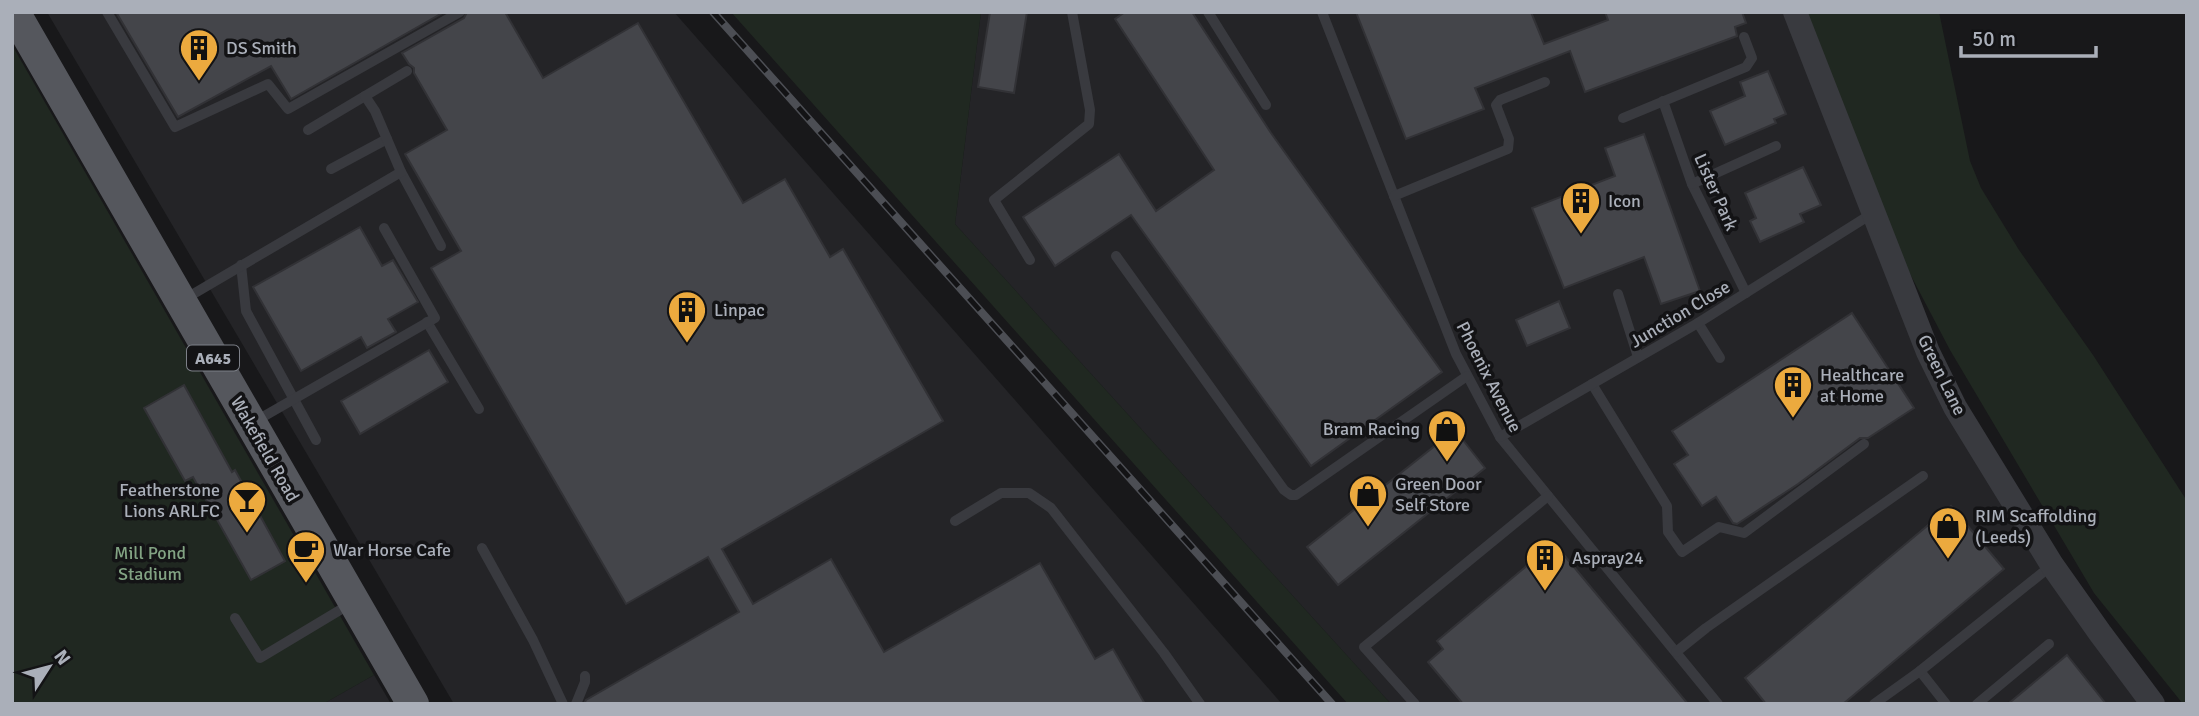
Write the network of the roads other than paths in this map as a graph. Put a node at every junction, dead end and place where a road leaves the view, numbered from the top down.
1 (14, 12) edge
2 (107, 12) edge
3 (460, 12) edge
4 (1072, 12) edge
5 (1208, 12) edge
6 (1322, 12) edge
7 (1795, 12) edge
8 (1744, 37) dead end
9 (407, 71) dead end
10 (1545, 82) dead end
11 (365, 96) junction
12 (1663, 101) junction
13 (1266, 105) dead end
14 (1623, 118) dead end
15 (308, 130) dead end
16 (387, 139) junction
17 (1776, 146) dead end
18 (331, 169) dead end
19 (401, 172) junction
20 (1692, 184) junction
21 (1394, 196) junction
22 (1872, 213) junction
23 (384, 228) dead end
24 (441, 246) dead end
25 (1116, 256) dead end
26 (1030, 260) dead end
27 (241, 265) junction
28 (1746, 293) junction
29 (1618, 295) dead end
30 (180, 302) junction
31 (427, 322) junction
32 (1698, 323) junction
33 (1638, 357) junction
34 (1720, 358) dead end
35 (1467, 376) junction
36 (1592, 384) junction
37 (293, 399) junction
38 (479, 409) dead end
39 (250, 424) junction
40 (1500, 437) junction
41 (316, 440) dead end
42 (1864, 444) dead end
43 (1923, 476) dead end
44 (1548, 496) junction
45 (956, 521) dead end
46 (482, 548) dead end
47 (2052, 565) junction
48 (353, 602) junction
49 (235, 618) dead end
50 (2049, 644) dead end
51 (1676, 652) junction
52 (1920, 671) junction
53 (585, 676) dead end
54 (404, 695) edge
55 (563, 704) edge
56 (576, 704) edge
57 (1200, 704) edge
58 (1415, 704) edge
59 (1718, 704) edge
60 (1874, 704) edge
61 (1946, 704) edge
62 (1977, 704) edge
63 (2154, 704) edge

1 - 30 main road, Wakefield Road / A645
2 - 3 lane
4 - 26 lane
5 - 13 lane
6 - 21 lane, Phoenix Avenue
7 - 22 street, Green Lane
8 - 12 lane
9 - 11 lane
10 - 21 lane
11 - 15 lane
11 - 16 lane
12 - 14 lane
12 - 20 lane, Lister Park
16 - 18 lane
16 - 19 lane
17 - 20 lane
19 - 24 lane
19 - 27 lane
20 - 28 lane, Lister Park
21 - 35 lane, Phoenix Avenue
22 - 28 lane, Junction Close
22 - 47 street, Green Lane
23 - 31 lane
25 - 35 lane
27 - 30 lane
27 - 37 lane
28 - 32 lane, Junction Close
29 - 33 lane
30 - 39 main road, Wakefield Road / A645
31 - 37 lane
31 - 38 lane
32 - 33 lane, Junction Close
32 - 34 lane
33 - 36 lane, Junction Close
35 - 40 lane, Phoenix Avenue
36 - 40 lane, Junction Close
36 - 42 lane
37 - 39 lane
37 - 41 lane
39 - 48 main road, Wakefield Road / A645
40 - 44 lane, Phoenix Avenue
43 - 51 lane
44 - 51 lane, Phoenix Avenue
44 - 58 lane
45 - 57 lane
46 - 55 lane
47 - 52 lane
47 - 63 street, Green Lane
48 - 49 lane
48 - 54 main road, Wakefield Road / A645
50 - 62 lane
51 - 59 lane, Phoenix Avenue
52 - 60 lane
52 - 61 lane
53 - 56 lane

